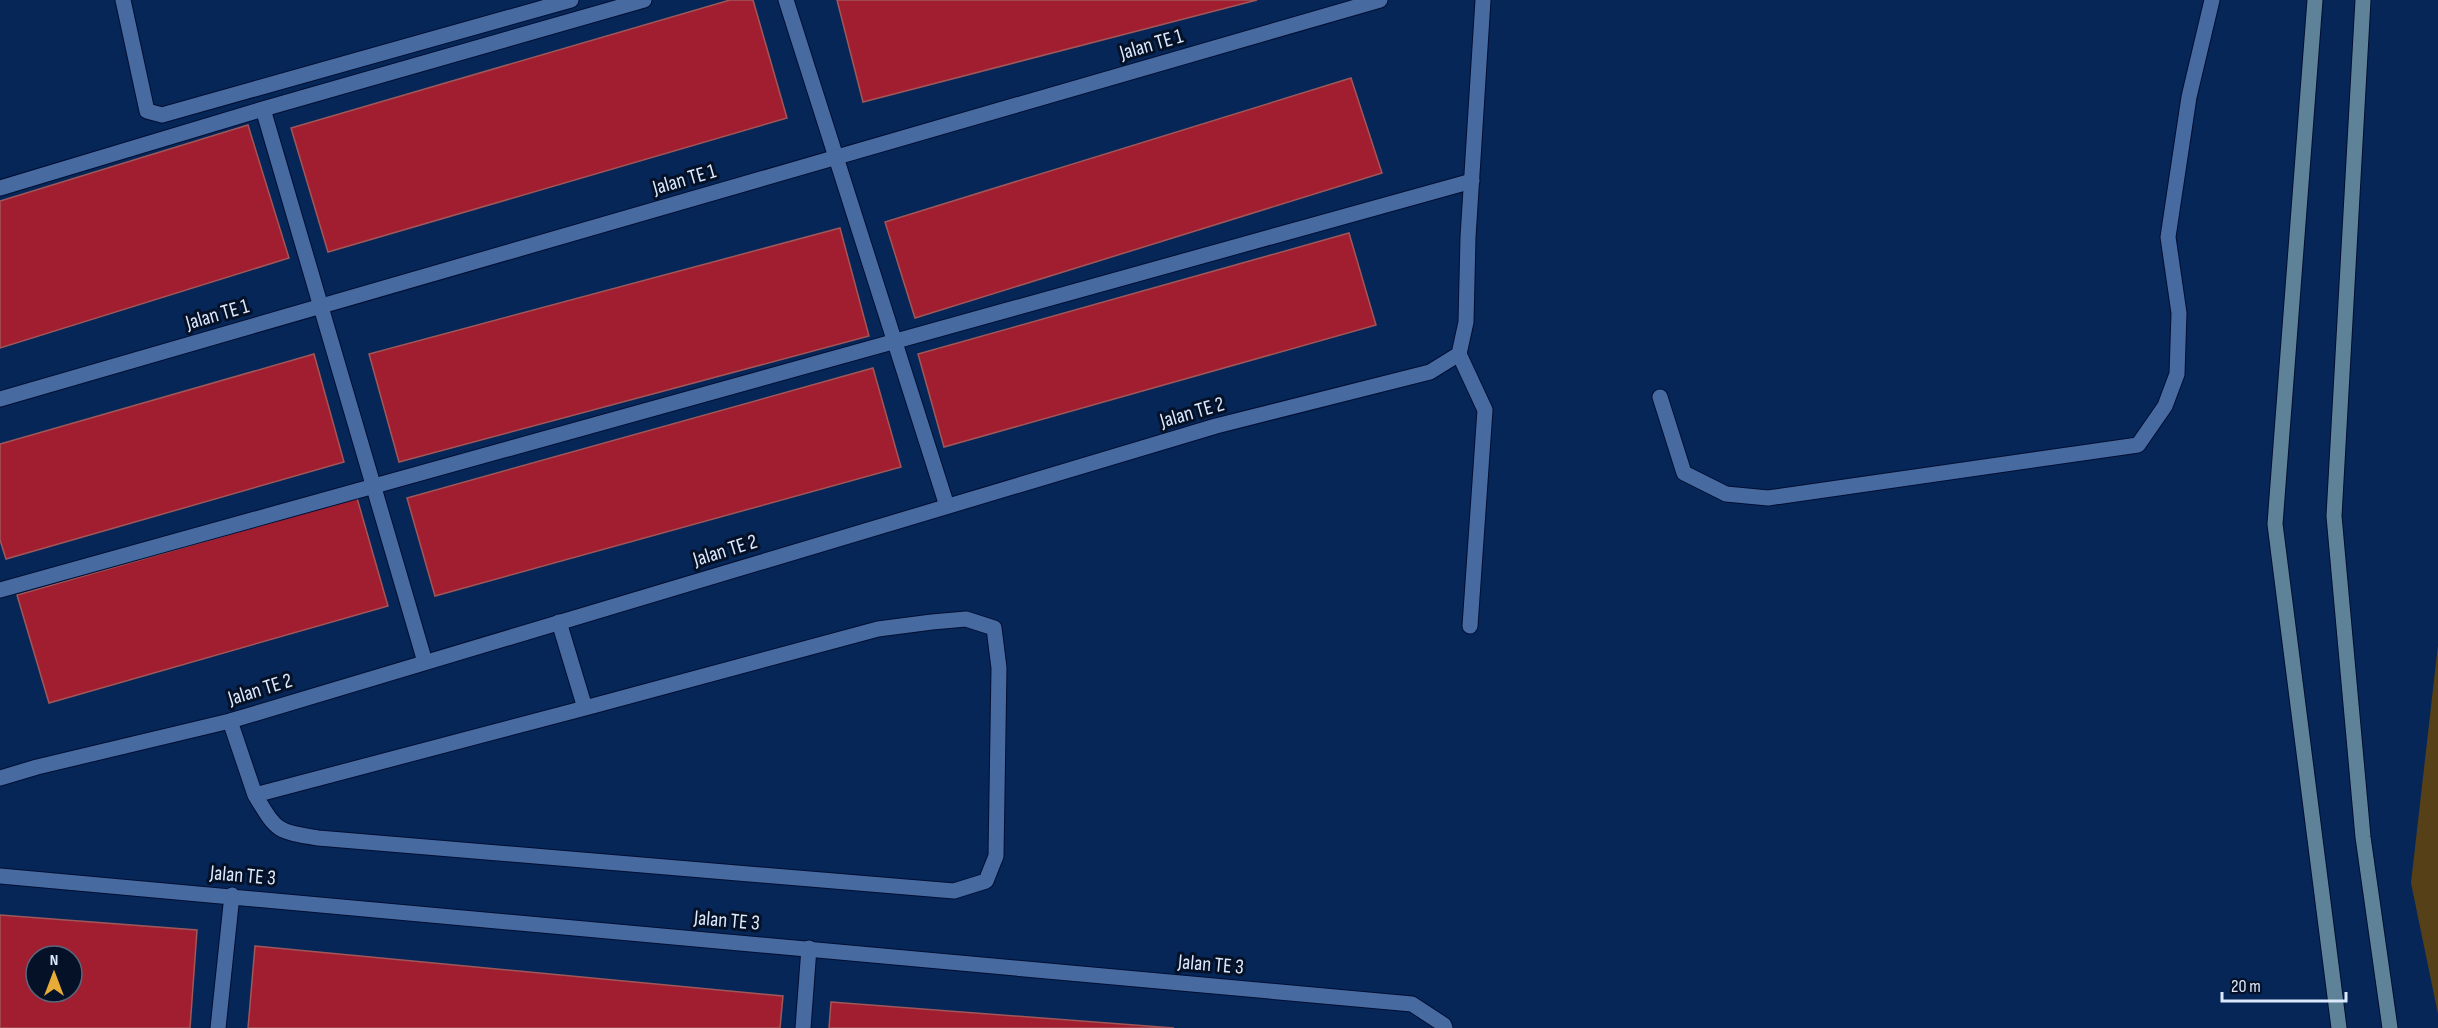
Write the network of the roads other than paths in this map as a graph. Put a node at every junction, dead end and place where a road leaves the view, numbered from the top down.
1 (123, 0) edge
2 (571, 0) edge
3 (644, 0) edge
4 (786, 0) edge
5 (1380, 0) edge
6 (1483, 0) edge
7 (2212, 0) edge
8 (2315, 0) edge
9 (2362, 0) edge
10 (263, 109) junction
11 (836, 157) junction
12 (1472, 181) junction
13 (0, 188) edge
14 (321, 306) junction
15 (895, 341) junction
16 (1459, 354) junction
17 (1660, 397) dead end
18 (0, 399) edge
19 (373, 486) junction
20 (947, 506) junction
21 (0, 590) edge
22 (559, 622) junction
23 (1470, 626) dead end
24 (425, 662) junction
25 (585, 708) junction
26 (230, 721) junction
27 (0, 778) edge
28 (255, 795) junction
29 (0, 876) edge
30 (232, 895) junction
31 (809, 948) junction
32 (1444, 1027) edge
33 (218, 1028) edge
34 (803, 1028) edge
35 (2339, 1028) edge
36 (2390, 1028) edge

1 - 2 street
3 - 10 street
4 - 11 street
5 - 11 street, Jalan TE 1
6 - 12 street
7 - 17 street
8 - 35 street
9 - 36 street
10 - 13 street
10 - 14 street
11 - 14 street, Jalan TE 1
11 - 15 street
12 - 15 street
12 - 16 street
14 - 18 street, Jalan TE 1
14 - 19 street
15 - 19 street
15 - 20 street
16 - 20 street, Jalan TE 2
16 - 23 street
19 - 21 street
19 - 24 street
20 - 22 street, Jalan TE 2
22 - 24 street, Jalan TE 2
22 - 25 street
24 - 26 street, Jalan TE 2
25 - 28 street
25 - 28 street
26 - 27 street, Jalan TE 2
26 - 28 street
29 - 30 street, Jalan TE 3
30 - 31 street, Jalan TE 3
30 - 33 street
31 - 32 street, Jalan TE 3
31 - 34 street

